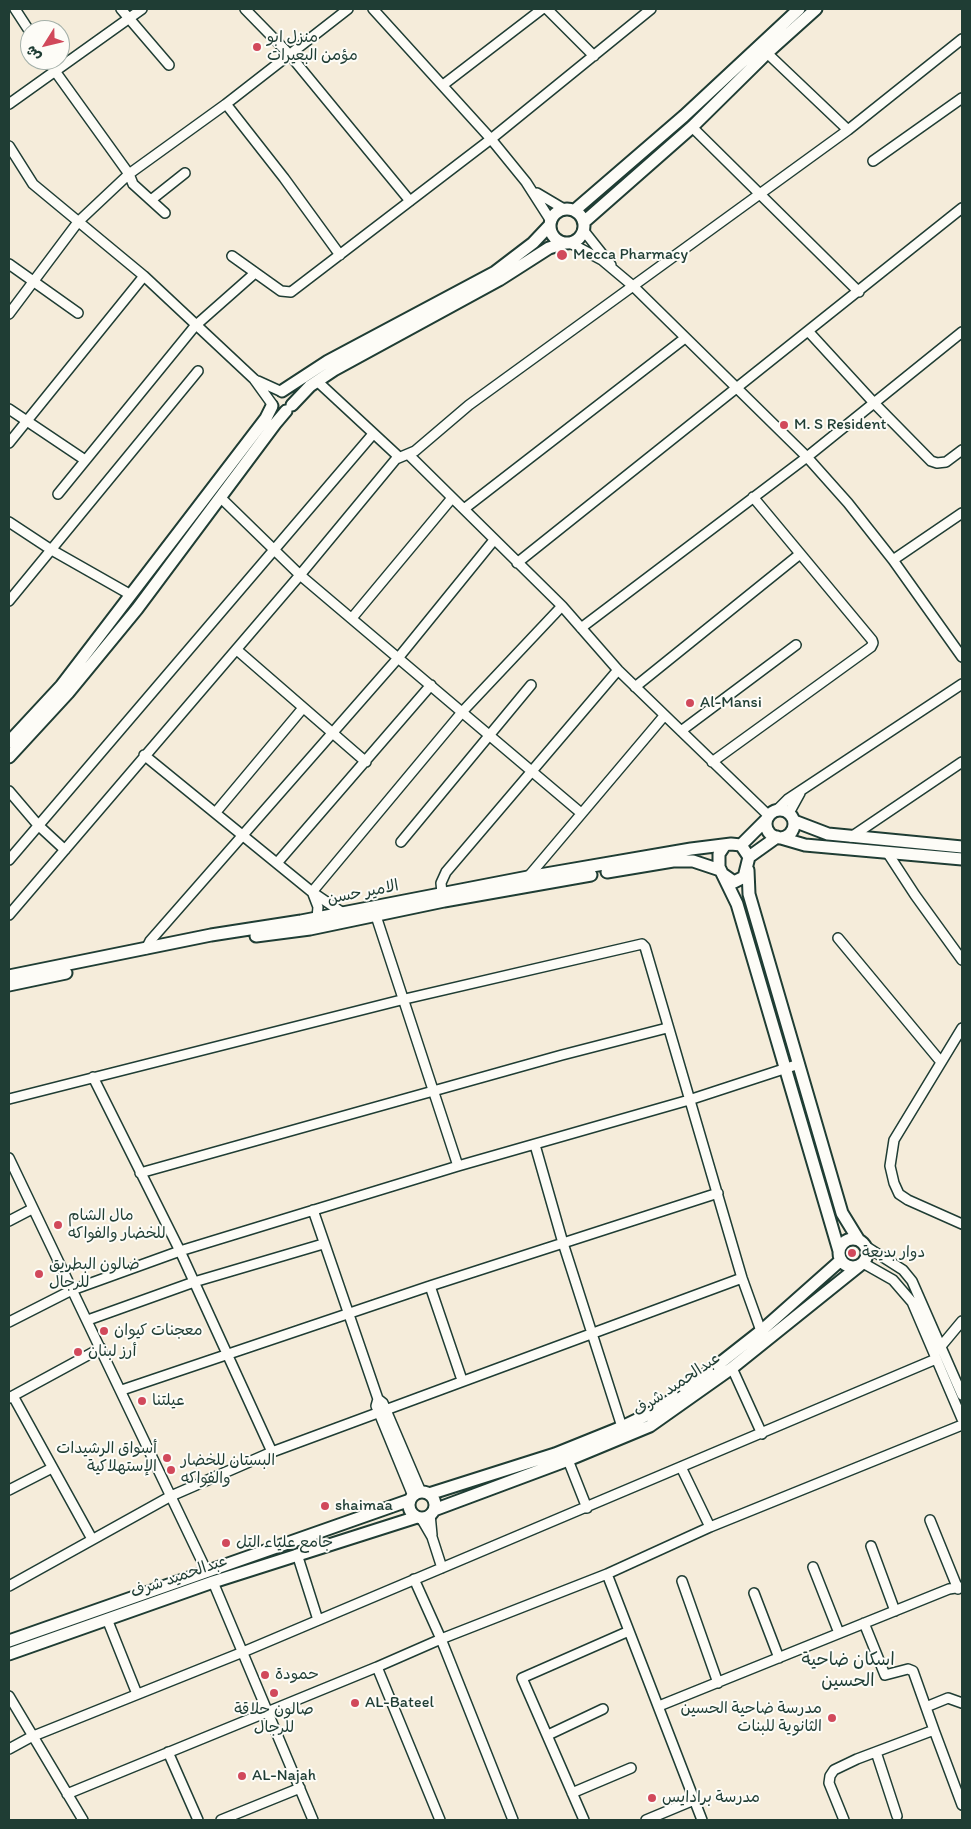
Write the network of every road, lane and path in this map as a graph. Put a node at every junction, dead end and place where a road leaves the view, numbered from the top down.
1 (15, 9) edge
2 (121, 9) edge
3 (142, 9) edge
4 (245, 9) edge
5 (348, 9) edge
6 (373, 9) edge
7 (542, 9) edge
8 (547, 9) edge
9 (651, 9) edge
10 (799, 9) edge
11 (816, 9) edge
12 (130, 18) junction
13 (22, 20) edge
14 (962, 41) edge
15 (767, 53) junction
16 (289, 54) junction
17 (594, 56) junction
18 (169, 65) dead end
19 (55, 72) junction
20 (442, 85) junction
21 (962, 98) edge
22 (9, 104) edge
23 (226, 104) junction
24 (692, 127) junction
25 (848, 130) junction
26 (491, 139) junction
27 (9, 146) edge
28 (873, 161) dead end
29 (185, 173) dead end
30 (129, 174) junction
31 (526, 182) junction
32 (761, 193) junction
33 (151, 200) junction
34 (410, 201) junction
35 (587, 202) junction
36 (962, 208) edge
37 (569, 209) junction
38 (596, 211) junction
39 (165, 213) dead end
40 (78, 222) junction
41 (550, 223) junction
42 (584, 227) junction
43 (540, 238) junction
44 (568, 243) junction
45 (549, 248) junction
46 (340, 255) junction
47 (232, 256) dead end
48 (9, 264) edge
49 (615, 271) junction
50 (255, 274) junction
51 (144, 276) junction
52 (35, 280) junction
53 (633, 286) junction
54 (858, 292) junction
55 (78, 313) dead end
56 (9, 314) edge
57 (195, 326) junction
58 (808, 330) junction
59 (962, 332) edge
60 (685, 338) junction
61 (198, 371) dead end
62 (254, 379) junction
63 (317, 381) junction
64 (737, 386) junction
65 (281, 391) junction
66 (875, 404) junction
67 (272, 405) junction
68 (289, 408) junction
69 (9, 409) edge
70 (28, 421) junction
71 (374, 434) junction
72 (9, 443) edge
73 (962, 450) edge
74 (404, 456) junction
75 (807, 457) junction
76 (85, 460) junction
77 (58, 494) dead end
78 (753, 497) junction
79 (221, 498) junction
80 (452, 498) junction
81 (464, 509) junction
82 (962, 513) edge
83 (9, 522) edge
84 (494, 540) junction
85 (50, 549) junction
86 (274, 550) junction
87 (800, 554) junction
88 (893, 560) junction
89 (518, 563) junction
90 (300, 576) junction
91 (131, 595) junction
92 (9, 601) edge
93 (562, 606) junction
94 (352, 618) junction
95 (581, 628) junction
96 (796, 645) dead end
97 (236, 650) junction
98 (399, 657) junction
99 (962, 657) edge
100 (618, 670) junction
101 (962, 684) edge
102 (431, 685) junction
103 (530, 685) dead end
104 (635, 687) junction
105 (303, 708) junction
106 (463, 711) junction
107 (664, 716) junction
108 (680, 732) junction
109 (332, 733) junction
110 (490, 734) junction
111 (9, 742) edge
112 (144, 756) junction
113 (9, 757) edge
114 (366, 762) junction
115 (712, 762) junction
116 (962, 762) edge
117 (531, 770) junction
118 (9, 791) edge
119 (802, 791) junction
120 (216, 812) junction
121 (582, 813) junction
122 (771, 815) junction
123 (791, 817) junction
124 (38, 825) junction
125 (243, 834) junction
126 (851, 836) junction
127 (779, 838) junction
128 (905, 840) junction
129 (401, 842) dead end
130 (725, 845) junction
131 (741, 845) junction
132 (962, 847) edge
133 (65, 850) junction
134 (887, 852) junction
135 (903, 854) junction
136 (962, 859) edge
137 (9, 860) edge
138 (277, 863) junction
139 (748, 864) junction
140 (722, 873) junction
141 (528, 877) junction
142 (312, 892) junction
143 (443, 897) junction
144 (343, 913) junction
145 (9, 916) edge
146 (376, 916) junction
147 (317, 918) junction
148 (838, 938) dead end
149 (146, 949) junction
150 (961, 957) edge
151 (9, 976) edge
152 (9, 985) edge
153 (405, 999) junction
154 (668, 1028) junction
155 (962, 1028) edge
156 (941, 1062) junction
157 (799, 1064) junction
158 (786, 1068) junction
159 (93, 1077) junction
160 (434, 1091) junction
161 (9, 1098) edge
162 (689, 1100) junction
163 (535, 1145) junction
164 (9, 1158) edge
165 (458, 1166) junction
166 (140, 1173) junction
167 (718, 1193) junction
168 (32, 1209) junction
169 (312, 1210) junction
170 (9, 1221) edge
171 (962, 1224) edge
172 (563, 1243) junction
173 (862, 1243) junction
174 (324, 1244) junction
175 (180, 1251) junction
176 (840, 1256) junction
177 (861, 1265) junction
178 (742, 1278) junction
179 (194, 1282) junction
180 (430, 1286) junction
181 (72, 1290) junction
182 (350, 1314) junction
183 (88, 1320) junction
184 (962, 1321) edge
185 (9, 1322) edge
186 (761, 1331) junction
187 (592, 1334) junction
188 (942, 1345) junction
189 (101, 1348) junction
190 (229, 1355) junction
191 (936, 1360) junction
192 (732, 1368) junction
193 (462, 1380) junction
194 (122, 1390) junction
195 (962, 1395) edge
196 (11, 1397) edge
197 (382, 1411) junction
198 (962, 1419) edge
199 (962, 1426) edge
200 (622, 1427) junction
201 (762, 1434) junction
202 (272, 1452) junction
203 (568, 1460) junction
204 (681, 1467) junction
205 (52, 1468) junction
206 (9, 1490) edge
207 (171, 1496) junction
208 (418, 1496) junction
209 (586, 1508) junction
210 (426, 1515) junction
211 (930, 1520) dead end
212 (710, 1527) junction
213 (92, 1539) junction
214 (871, 1546) dead end
215 (297, 1554) junction
216 (813, 1567) dead end
217 (442, 1568) junction
218 (607, 1574) junction
219 (210, 1577) junction
220 (414, 1579) junction
221 (682, 1581) dead end
222 (957, 1585) edge
223 (9, 1586) edge
224 (754, 1593) dead end
225 (896, 1611) junction
226 (107, 1619) junction
227 (318, 1620) junction
228 (864, 1623) junction
229 (629, 1631) junction
230 (839, 1633) junction
231 (441, 1639) junction
232 (9, 1641) edge
233 (244, 1652) junction
234 (9, 1654) edge
235 (779, 1658) junction
236 (377, 1667) junction
237 (718, 1683) junction
238 (137, 1694) junction
239 (9, 1696) edge
240 (962, 1703) edge
241 (659, 1706) junction
242 (926, 1708) junction
243 (603, 1709) dead end
244 (268, 1710) junction
245 (934, 1730) junction
246 (548, 1735) junction
247 (31, 1737) junction
248 (9, 1750) edge
249 (168, 1752) junction
250 (876, 1752) junction
251 (631, 1768) dead end
252 (300, 1788) junction
253 (572, 1793) junction
254 (67, 1794) junction
255 (694, 1800) junction
256 (962, 1805) edge
257 (897, 1816) dead end
258 (83, 1820) edge
259 (198, 1820) edge
260 (221, 1820) edge
261 (313, 1820) edge
262 (440, 1820) edge
263 (513, 1820) edge
264 (584, 1820) edge
265 (646, 1820) edge
266 (702, 1820) edge
267 (844, 1820) edge

1 - 13 street
2 - 12 street
3 - 12 street
4 - 16 street
5 - 16 street
6 - 20 street
7 - 20 street
8 - 17 street
9 - 17 street
10 - 35 main road
11 - 15 main road
12 - 18 street
12 - 19 street
14 - 25 street
15 - 24 main road
15 - 25 street
16 - 23 street
16 - 34 street
17 - 26 street
19 - 22 street
19 - 30 street
20 - 26 street
21 - 28 street
23 - 30 street
23 - 46 street
24 - 32 street
24 - 38 main road
25 - 32 street
26 - 31 street
26 - 34 street
27 - 40 street
29 - 33 street
30 - 33 street
30 - 40 street
31 - 37 street
31 - 41 street
32 - 53 street
32 - 54 street
33 - 39 street
34 - 46 street
35 - 37 main road
35 - 38 main road
36 - 54 street
37 - 41 main road
37 - 42 main road
38 - 42 main road
40 - 51 street
40 - 52 street
41 - 43 main road
41 - 44 main road
42 - 44 main road
42 - 49 street
43 - 45 main road
43 - 65 main road
44 - 45 main road
44 - 49 street
45 - 63 main road
46 - 50 street
47 - 50 street
48 - 52 street
49 - 53 street
50 - 57 street
51 - 57 street
51 - 70 street
52 - 55 street
52 - 56 street
53 - 60 street
53 - 74 street
54 - 58 street
57 - 62 street
57 - 76 street
58 - 64 street
58 - 66 street
59 - 66 street
60 - 64 street
60 - 81 street
61 - 85 street
62 - 65 street
62 - 67 street
63 - 68 main road
63 - 71 street
64 - 75 street
64 - 89 street
65 - 67 main road
65 - 68 main road
66 - 73 street
66 - 75 street
67 - 68 main road
67 - 91 main road
68 - 79 main road
69 - 70 street
70 - 72 street
70 - 76 street
71 - 74 street
71 - 86 street
74 - 80 street
74 - 90 street
75 - 78 street
75 - 88 street
76 - 77 street
78 - 87 street
78 - 95 street
79 - 86 street
79 - 113 main road
80 - 81 street
80 - 94 street
81 - 84 street
82 - 88 street
83 - 85 street
84 - 89 street
84 - 98 street
85 - 91 street
85 - 92 street
86 - 90 street
86 - 124 street
87 - 104 street
87 - 115 street
88 - 99 street
89 - 93 street
90 - 94 street
90 - 97 street
91 - 111 main road
93 - 95 street
93 - 106 street
94 - 98 street
95 - 100 street
96 - 108 street
97 - 105 street
97 - 112 street
98 - 102 street
98 - 109 street
100 - 104 street
100 - 117 street
101 - 119 street
102 - 106 street
102 - 114 street
103 - 110 street
104 - 107 street
105 - 109 street
105 - 120 street
106 - 110 street
106 - 142 street
107 - 108 street
107 - 121 street
108 - 115 street
109 - 114 street
109 - 125 street
110 - 117 street
110 - 129 street
112 - 120 street
112 - 133 street
114 - 138 street
115 - 122 street
116 - 126 street
117 - 121 street
117 - 143 street
118 - 124 street
119 - 122 street
119 - 123 street
120 - 125 street
121 - 141 street
122 - 123 main road
122 - 127 main road
122 - 131 main road
123 - 126 main road
123 - 127 main road
124 - 133 street
124 - 137 street
125 - 138 street
125 - 149 street
126 - 128 main road
127 - 134 main road
127 - 139 main road
128 - 132 main road
128 - 135 main road
130 - 131 main road
130 - 140 main road
130 - 141 main road, الامير حسن
131 - 139 main road
133 - 145 street
134 - 135 main road
134 - 150 street
135 - 136 main road
138 - 142 street
139 - 140 main road, الامير حسن
139 - 157 main road
140 - 143 main road, الامير حسن
140 - 158 main road
141 - 143 main road, الامير حسن
142 - 144 street
142 - 147 street
143 - 144 main road, الامير حسن
143 - 146 main road, الامير حسن
144 - 147 main road, الامير حسن
146 - 152 main road, الامير حسن
146 - 153 street
147 - 149 main road, الامير حسن
148 - 156 street
149 - 151 main road, الامير حسن
153 - 154 street
153 - 159 street
153 - 160 street
154 - 160 street
154 - 162 street
155 - 156 street
156 - 171 street
157 - 158 street
157 - 173 main road
158 - 162 street
158 - 176 main road
159 - 161 street
159 - 166 street
160 - 165 street
160 - 166 street
162 - 163 street
162 - 167 street
163 - 165 street
163 - 172 street
164 - 168 street
165 - 169 street
166 - 175 street
167 - 172 street
167 - 178 street
168 - 170 street
168 - 181 street
169 - 174 street
169 - 175 street
172 - 180 street
172 - 187 street
173 - 176 main road
173 - 177 main road
173 - 188 street
174 - 179 street
174 - 182 street
175 - 179 street
175 - 181 street
176 - 177 main road
176 - 186 main road, عبدالحميد شرف
177 - 191 street
177 - 192 main road, عبدالحميد شرف
178 - 186 street
178 - 187 street
179 - 183 street
179 - 190 street
180 - 182 street
180 - 193 street
181 - 183 street
181 - 185 street
182 - 190 street
182 - 197 street
183 - 189 street
184 - 188 street
186 - 200 main road, عبدالحميد شرف
187 - 193 street
187 - 200 street
188 - 195 street
189 - 194 street
189 - 196 street
190 - 194 street
190 - 202 street
191 - 198 street
191 - 201 street
192 - 201 street
192 - 203 main road, عبدالحميد شرف
193 - 197 street
194 - 207 street
196 - 205 street
197 - 202 street
197 - 208 street
199 - 212 street
200 - 208 main road, عبدالحميد شرف
201 - 204 street
202 - 207 street
203 - 209 street
203 - 210 main road, عبدالحميد شرف
204 - 209 street
204 - 212 street
205 - 206 street
205 - 213 street
207 - 213 street
207 - 219 street
208 - 210 main road
208 - 210 main road
208 - 219 main road, عبدالحميد شرف
209 - 217 street
210 - 215 main road, عبدالحميد شرف
210 - 217 street
211 - 222 street
212 - 218 street
213 - 223 street
214 - 225 street
215 - 219 main road, عبدالحميد شرف
215 - 227 street
216 - 230 street
217 - 220 street
218 - 229 street
218 - 231 street
219 - 226 main road, عبدالحميد شرف
219 - 232 main road, عبدالحميد شرف
219 - 233 street
220 - 227 street
220 - 231 street
221 - 237 street
222 - 225 street
224 - 235 street
225 - 228 street
226 - 234 main road, عبدالحميد شرف
226 - 238 street
227 - 233 street
228 - 230 street
228 - 242 street
229 - 241 street
229 - 246 street
230 - 235 street
231 - 236 street
231 - 263 street
233 - 238 street
233 - 244 street
235 - 237 street
236 - 244 street
236 - 262 street
237 - 241 street
238 - 247 street
239 - 247 street
240 - 242 street
241 - 255 street
242 - 245 street
243 - 246 street
244 - 249 street
244 - 252 street
245 - 250 street
245 - 256 street
246 - 253 street
247 - 248 street
247 - 254 street
249 - 254 street
249 - 259 street
250 - 257 street
250 - 267 street
251 - 253 street
252 - 260 street
252 - 261 street
253 - 264 street
254 - 258 street
255 - 265 street
255 - 266 street

